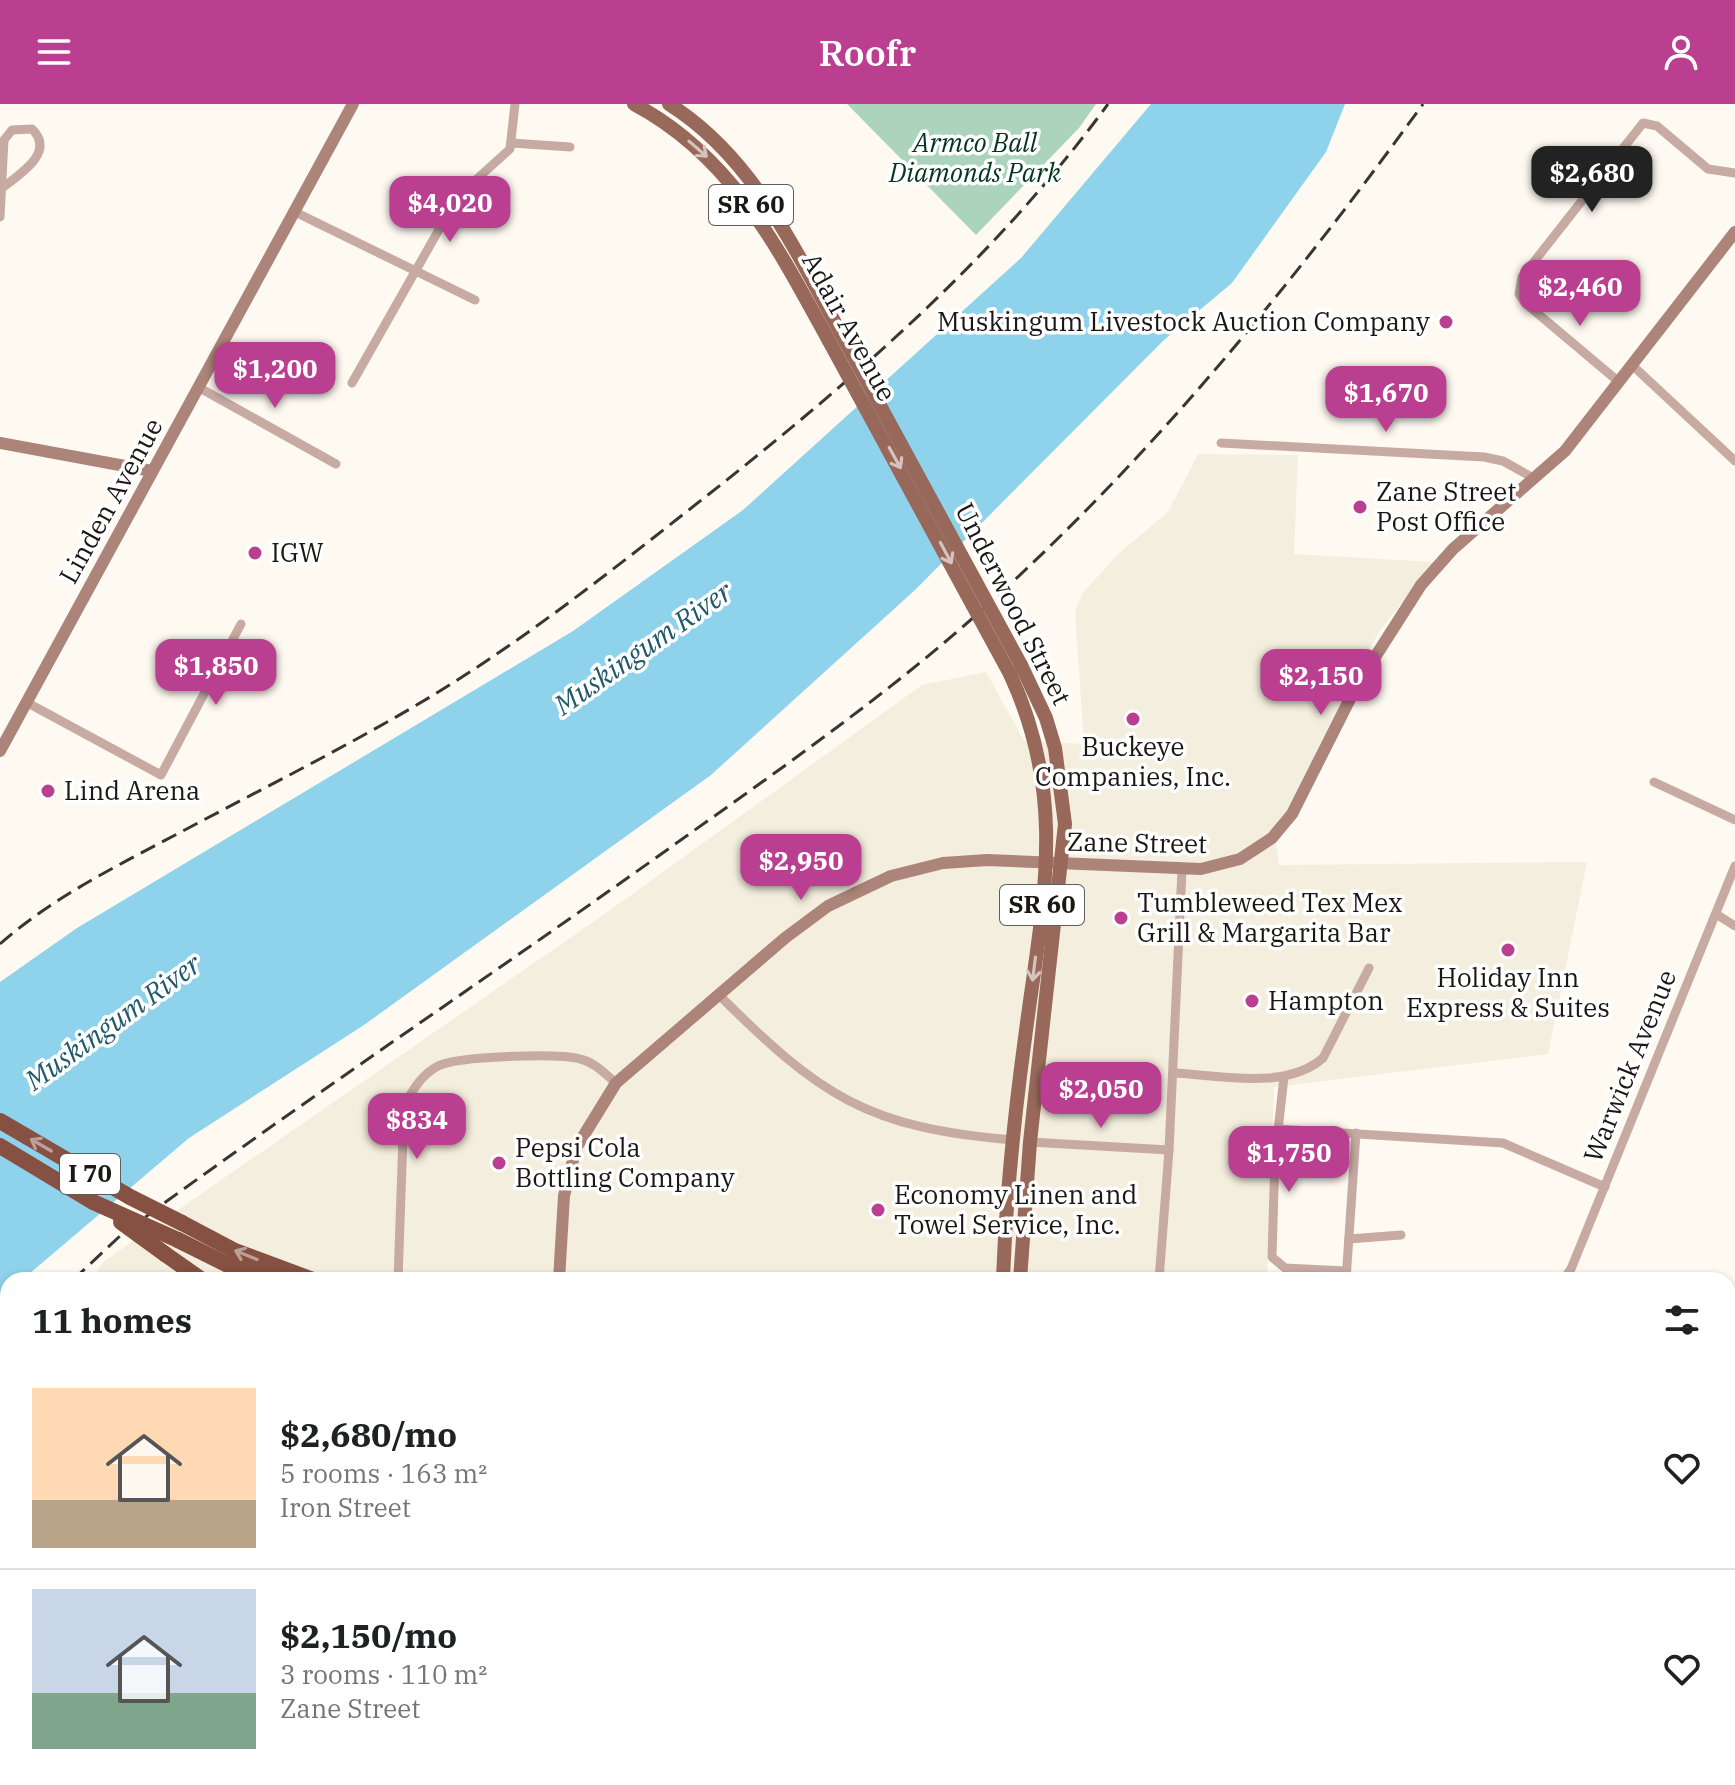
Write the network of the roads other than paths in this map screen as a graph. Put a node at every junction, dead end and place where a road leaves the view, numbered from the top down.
1 (353, 104) edge
2 (515, 104) edge
3 (634, 104) edge
4 (669, 104) edge
5 (512, 143) junction
6 (570, 147) dead end
7 (1735, 173) edge
8 (2, 188) edge
9 (293, 211) junction
10 (0, 217) edge
11 (1735, 232) edge
12 (416, 272) junction
13 (475, 300) dead end
14 (834, 336) junction
15 (1632, 365) junction
16 (1619, 382) junction
17 (352, 383) dead end
18 (198, 387) junction
19 (0, 443) edge
20 (1221, 443) dead end
21 (1735, 461) edge
22 (336, 464) dead end
23 (152, 471) junction
24 (1535, 479) junction
25 (915, 481) joint
26 (241, 624) dead end
27 (1016, 669) junction
28 (26, 702) junction
29 (0, 751) edge
30 (1654, 782) dead end
31 (1735, 820) edge
32 (1046, 864) junction
33 (1063, 864) junction
34 (1735, 866) edge
35 (1182, 870) junction
36 (1716, 914) junction
37 (1735, 926) edge
38 (1369, 968) dead end
39 (718, 994) junction
40 (1173, 1073) junction
41 (1284, 1077) junction
42 (616, 1083) junction
43 (0, 1121) edge
44 (1278, 1129) junction
45 (1356, 1133) junction
46 (1013, 1140) junction
47 (1030, 1142) junction
48 (0, 1146) edge
49 (1169, 1150) junction
50 (1605, 1187) junction
51 (93, 1202) junction
52 (1401, 1235) dead end
53 (1349, 1239) junction
54 (191, 1272) edge
55 (248, 1272) edge
56 (291, 1272) edge
57 (398, 1272) edge
58 (559, 1272) edge
59 (1004, 1272) edge
60 (1021, 1272) edge
61 (1160, 1272) edge
62 (1320, 1272) edge
63 (1346, 1272) edge
64 (1569, 1272) edge

1 - 9 main road, Linden Avenue
2 - 5 street
3 -> 14 main road, Adair Avenue / SR 60
4 - 14 main road, Adair Avenue / SR 60
5 - 6 street
5 - 12 street
7 - 16 street
8 - 8 street
8 - 10 street
9 - 12 street
9 - 18 main road, Linden Avenue
11 - 15 main road, Zane Street
12 - 13 street
12 - 17 street
14 - 25 main road, Adair Avenue / SR 60, bridge
15 - 16 main road, Zane Street
15 - 21 street
16 - 24 main road, Zane Street
18 - 22 street
18 - 23 main road, Linden Avenue
19 - 23 main road
20 - 24 street
23 - 28 main road, Linden Avenue
24 - 35 main road, Zane Street
25 - 27 main road, Underwood Street / SR 60, bridge
26 - 28 street
27 - 32 main road, Underwood Street / SR 60
27 - 33 main road, Underwood Street / SR 60
28 - 29 main road, Linden Avenue
30 - 31 street
32 - 33 main road, Zane Street
32 - 39 main road, Zane Street
32 -> 46 main road, Underwood Street / SR 60
33 - 35 main road, Zane Street
33 - 47 main road, Underwood Street / SR 60
34 - 36 street, Warwick Avenue
35 - 40 street
36 - 37 street
36 - 50 street, Warwick Avenue
38 - 41 street
39 - 42 main road, Zane Street
39 - 46 street
40 - 41 street
40 - 49 street
41 - 44 street
42 - 57 street
42 - 58 main road, Zane Street
56 -> 43 highway, I 70, bridge
44 - 45 street
44 - 62 street
45 - 50 street
45 - 53 street
46 - 59 main road, Underwood Street / SR 60
47 - 49 street
47 - 60 main road, Underwood Street / SR 60
48 - 51 highway, I 70, bridge
49 - 61 street
50 - 64 street, Warwick Avenue
51 - 54 highway, bridge
51 - 55 highway, I 70, bridge
52 - 53 street
53 - 63 street

